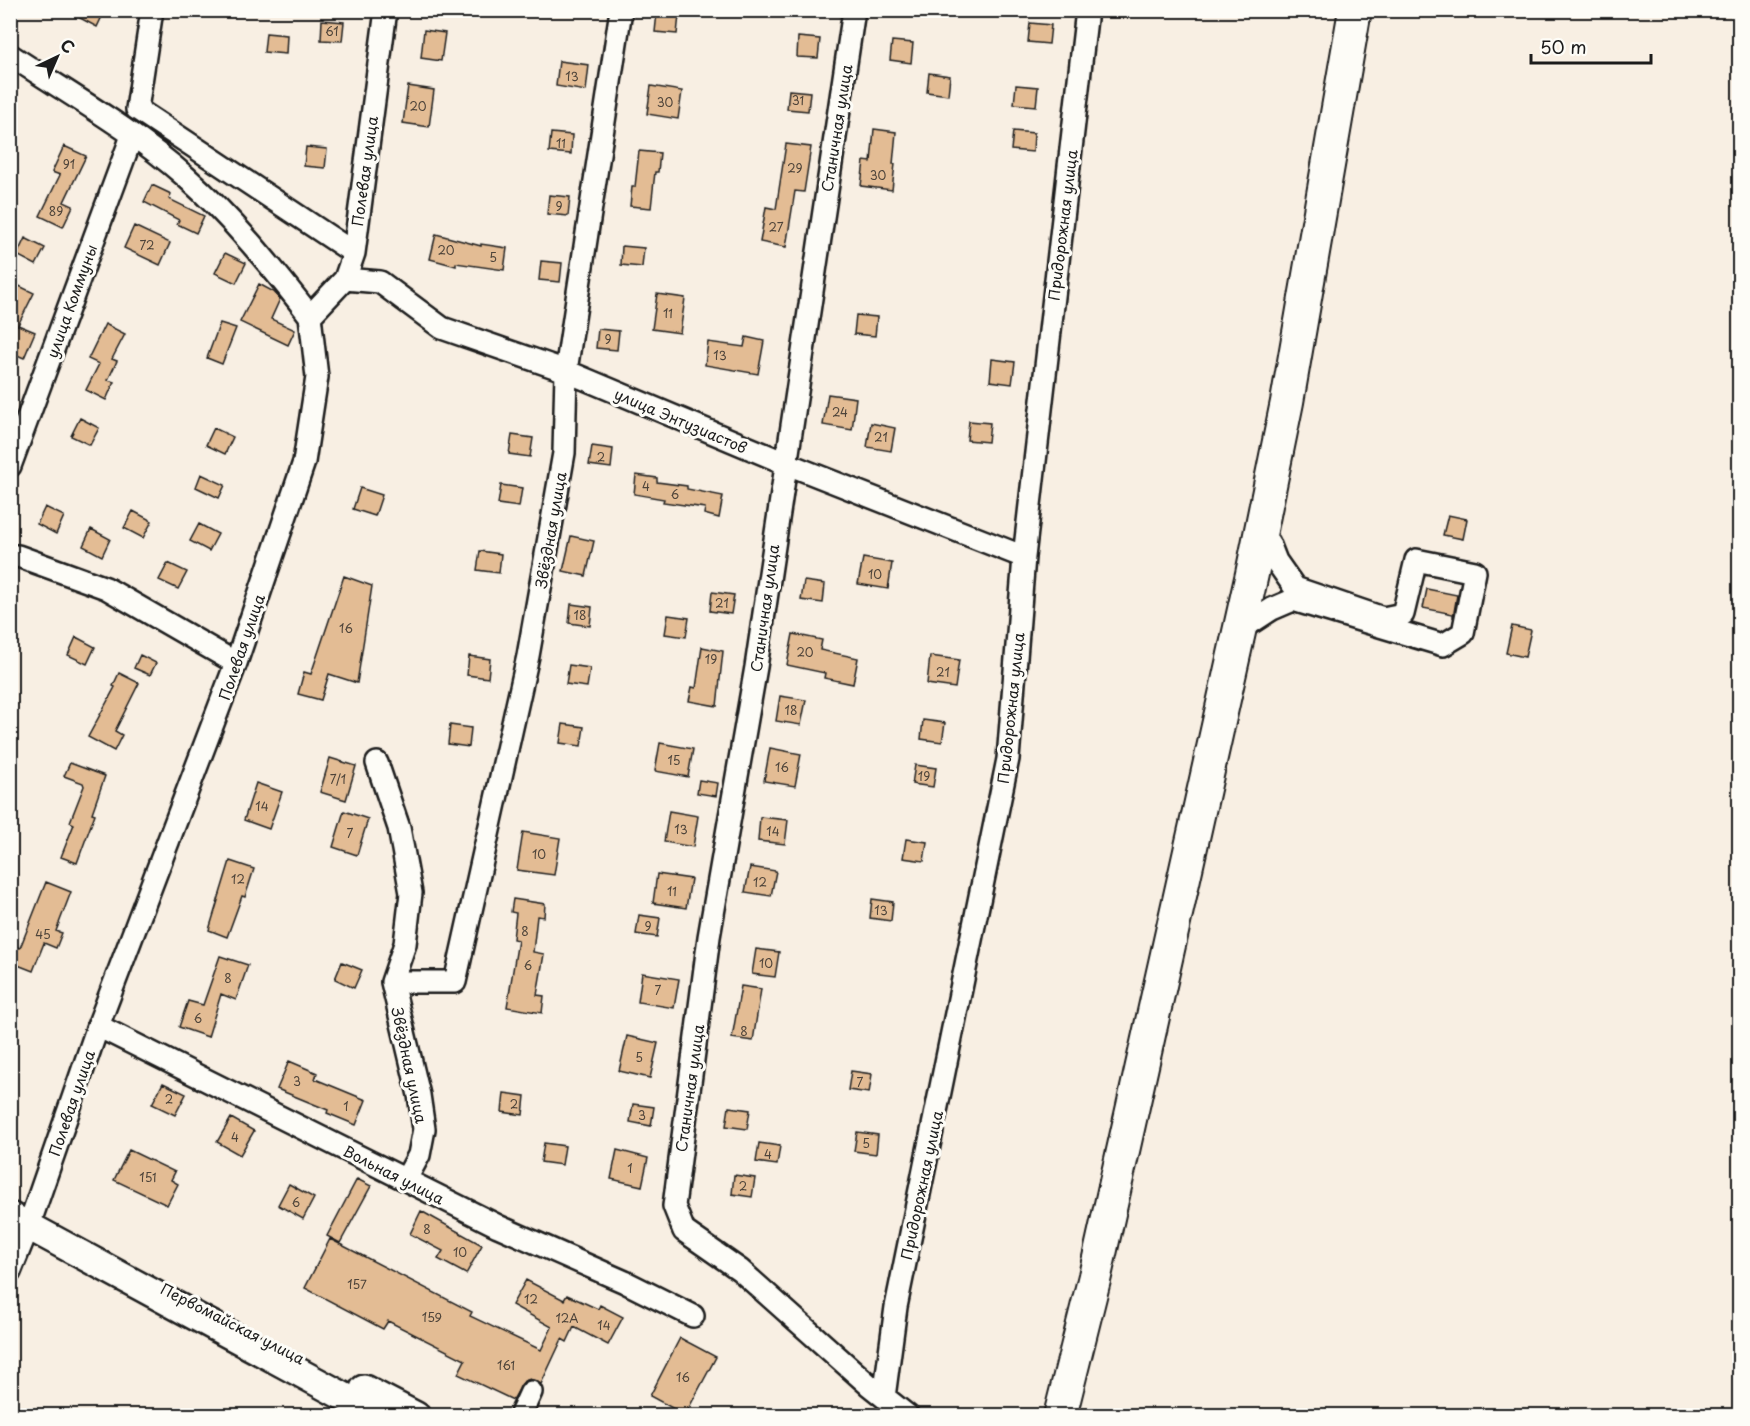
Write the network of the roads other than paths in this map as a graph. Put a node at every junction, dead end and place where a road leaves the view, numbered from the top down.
1 (152, 10) edge
2 (386, 10) edge
3 (621, 10) edge
4 (854, 10) edge
5 (1087, 10) edge
6 (1355, 10) edge
7 (1365, 10) edge
8 (10, 55) edge
9 (132, 136) junction
10 (354, 252) junction
11 (345, 279) junction
12 (310, 316) junction
13 (566, 371) junction
14 (785, 463) junction
15 (10, 466) edge
16 (1269, 543) junction
17 (10, 556) edge
18 (1023, 557) junction
19 (1252, 622) junction
20 (236, 663) junction
21 (377, 763) dead end
22 (392, 982) junction
23 (98, 1026) junction
24 (406, 1179) junction
25 (29, 1225) edge
26 (10, 1272) edge
27 (1085, 1315) junction
28 (693, 1316) dead end
29 (531, 1392) dead end
30 (884, 1397) junction
31 (380, 1416) edge
32 (416, 1416) edge
33 (520, 1416) edge
34 (908, 1416) edge
35 (1051, 1416) edge
36 (1060, 1416) edge
37 (1072, 1416) edge

1 - 10 street
2 - 10 street, Полевая улица
3 - 13 street, Звёздная улица
4 - 14 street, Станичная улица
5 - 18 street, Придорожная улица
6 - 27 highway
7 - 16 highway
8 - 9 street
9 - 12 street
9 - 15 street, улица Коммуны
10 - 11 street, Полевая улица
11 - 12 street, Полевая улица
11 - 13 street, улица Энтузиастов
12 - 20 street, Полевая улица
13 - 14 street, улица Энтузиастов
13 - 22 street, Звёздная улица
14 - 18 street, улица Энтузиастов
14 - 30 street, Станичная улица
16 - 19 highway
16 - 19 street
17 - 20 street
18 - 30 street, Придорожная улица
19 - 37 highway
20 - 23 street, Полевая улица
21 - 22 street
22 - 24 street, Звёздная улица
23 - 24 street, Вольная улица
23 - 25 street, Полевая улица
24 - 28 street, Вольная улица
25 - 26 street, Полевая улица
25 - 31 main road, Первомайская улица
25 - 32 main road, Первомайская улица
27 - 35 highway
27 - 36 highway
29 - 33 street
30 - 34 street

